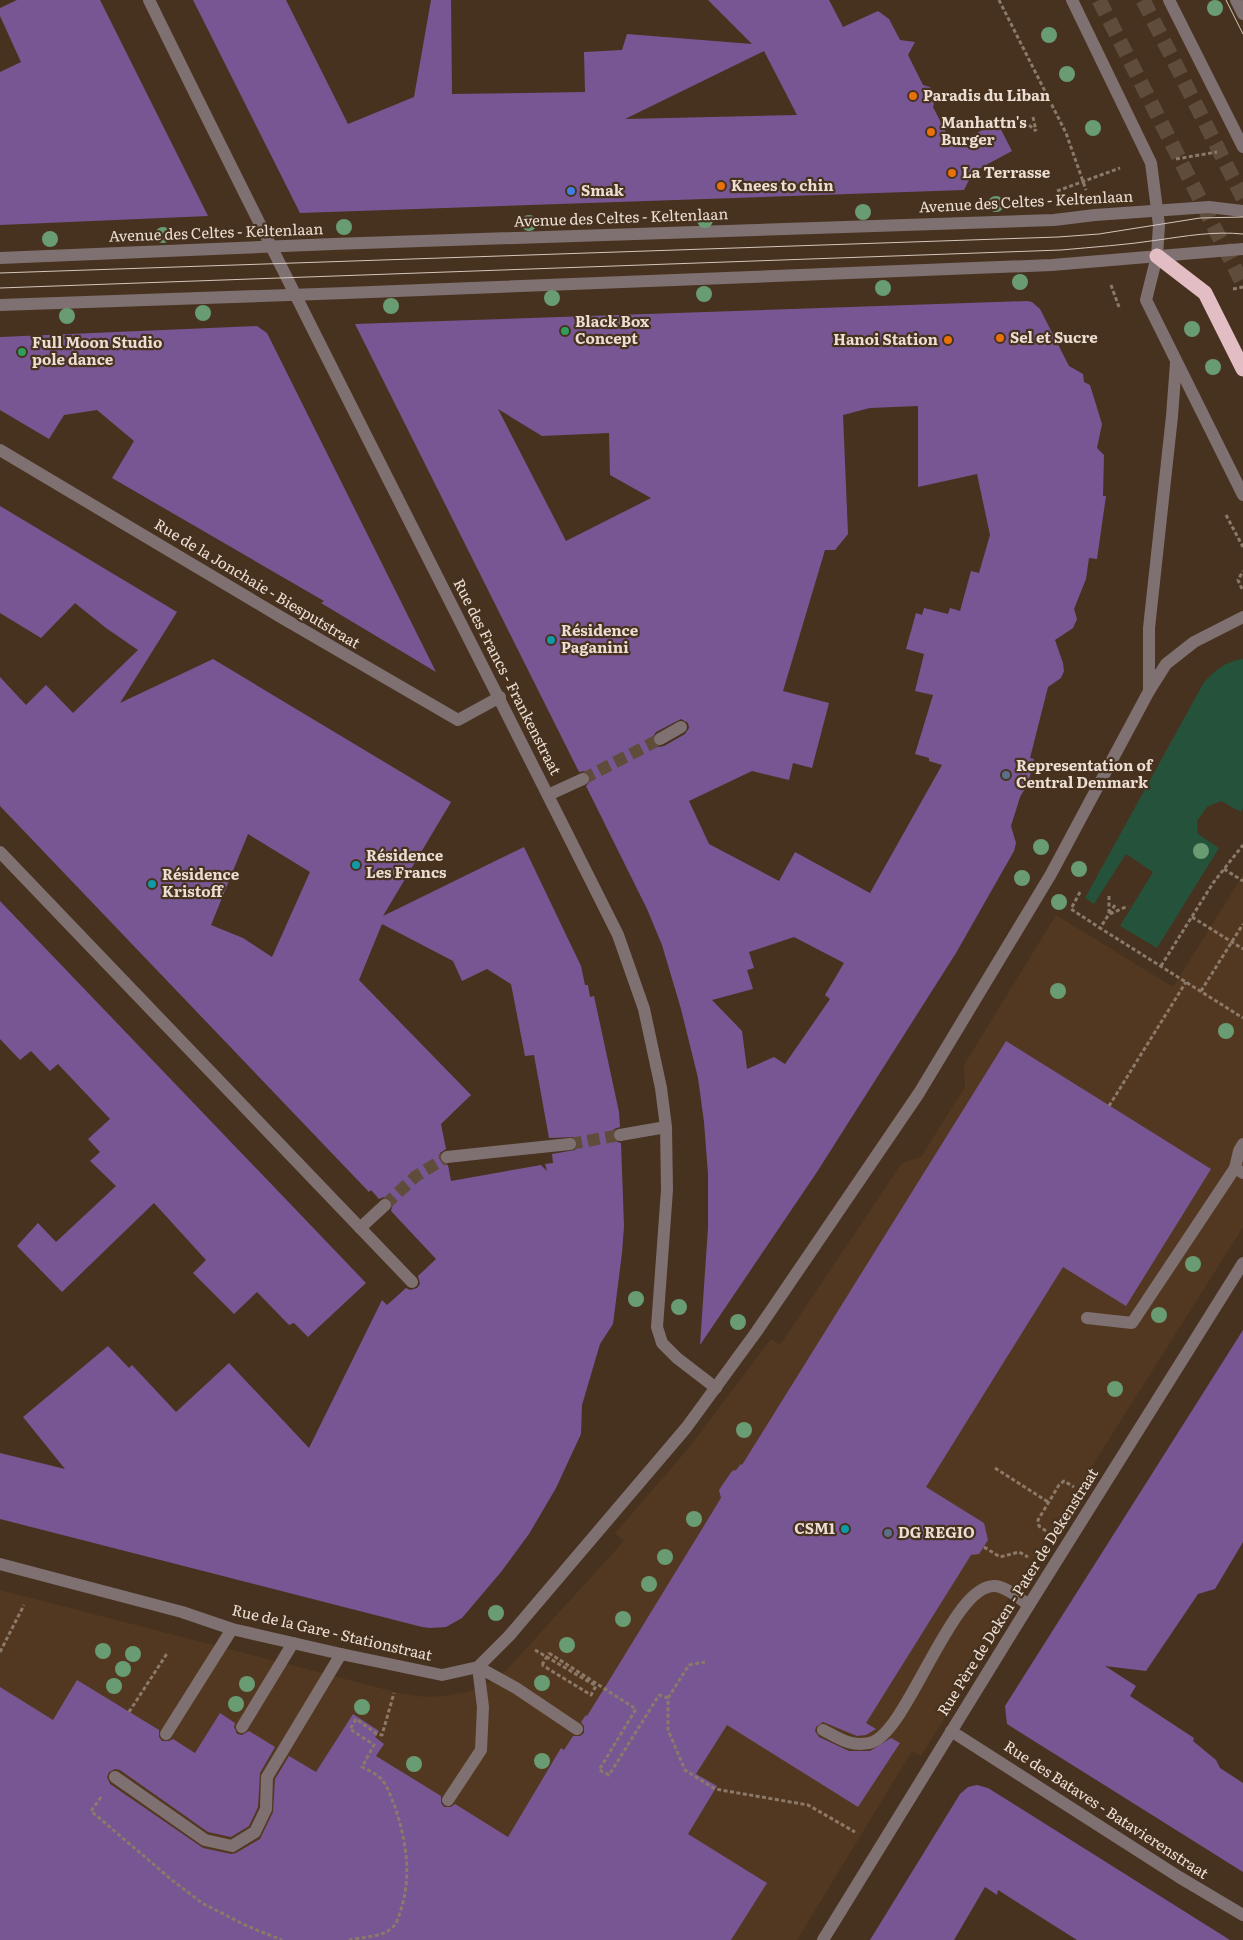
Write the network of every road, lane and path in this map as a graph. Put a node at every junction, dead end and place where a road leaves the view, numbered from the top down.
1 (149, 0) edge
2 (999, 0) edge
3 (1072, 0) edge
4 (1169, 0) edge
5 (1236, 0) edge
6 (1243, 14) edge
7 (1033, 117) dead end
8 (1024, 121) dead end
9 (1243, 146) edge
10 (1225, 151) dead end
11 (1174, 160) dead end
12 (1120, 168) dead end
13 (1084, 182) junction
14 (1049, 194) dead end
15 (1243, 211) edge
16 (1158, 212) junction
17 (271, 248) junction
18 (1243, 249) edge
19 (1157, 256) junction
20 (0, 258) edge
21 (295, 295) junction
22 (0, 305) edge
23 (1176, 364) junction
24 (1243, 369) edge
25 (0, 450) edge
26 (1243, 495) edge
27 (1243, 571) edge
28 (1242, 589) edge
29 (1243, 616) edge
30 (1149, 691) junction
31 (500, 697) junction
32 (681, 727) dead end
33 (660, 739) tunnel mouth
34 (583, 779) tunnel mouth
35 (548, 795) junction
36 (1243, 845) edge
37 (0, 852) edge
38 (1224, 870) junction
39 (1243, 881) edge
40 (1080, 892) dead end
41 (1109, 896) dead end
42 (1115, 905) dead end
43 (1128, 906) dead end
44 (1109, 914) junction
45 (1192, 916) junction
46 (1243, 924) edge
47 (1100, 928) junction
48 (1232, 942) junction
49 (1243, 949) edge
50 (1161, 966) junction
51 (1186, 982) junction
52 (1201, 992) junction
53 (1243, 1018) edge
54 (1109, 1106) dead end
55 (666, 1127) junction
56 (620, 1135) tunnel mouth
57 (570, 1144) tunnel mouth
58 (1243, 1144) edge
59 (447, 1157) tunnel mouth
60 (1239, 1171) edge
61 (385, 1205) tunnel mouth
62 (360, 1228) junction
63 (1243, 1263) edge
64 (412, 1282) dead end
65 (1087, 1318) dead end
66 (716, 1388) junction
67 (995, 1468) dead end
68 (1074, 1487) dead end
69 (1048, 1502) junction
70 (1047, 1531) dead end
71 (984, 1547) dead end
72 (1029, 1558) dead end
73 (0, 1564) edge
74 (24, 1604) dead end
75 (1029, 1604) junction
76 (232, 1629) junction
77 (293, 1643) junction
78 (535, 1650) dead end
79 (0, 1652) edge
80 (168, 1652) dead end
81 (341, 1654) junction
82 (705, 1662) dead end
83 (478, 1667) junction
84 (394, 1694) dead end
85 (668, 1698) junction
86 (130, 1712) dead end
87 (242, 1727) dead end
88 (577, 1729) dead end
89 (823, 1730) dead end
90 (951, 1731) junction
91 (166, 1734) dead end
92 (115, 1777) joint
93 (448, 1800) dead end
94 (855, 1832) dead end
95 (1243, 1915) edge
96 (282, 1940) edge
97 (350, 1940) edge
98 (822, 1940) edge

1 - 17 street, Rue des Francs - Frankenstraat
2 - 13 path
3 - 16 street
4 - 9 street
5 - 6 street
7 - 8 path
10 - 11 path
12 - 13 path
13 - 14 path
15 - 16 street, Avenue des Celtes - Keltenlaan
16 - 17 street, Avenue des Celtes - Keltenlaan
16 - 19 street
17 - 20 street, Avenue des Celtes - Keltenlaan
17 - 21 street, Rue des Francs - Frankenstraat
18 - 19 street
19 - 21 street
19 - 23 street
19 - 24 highway
21 - 22 street
21 - 31 street, Rue des Francs - Frankenstraat
23 - 26 street
23 - 30 street
25 - 31 street, Rue de la Jonchaie - Biesputstraat
27 - 28 path
29 - 30 street
30 - 66 street
31 - 35 street, Rue des Francs - Frankenstraat
32 - 33 street
34 - 35 street
35 - 55 street, Rue des Francs - Frankenstraat
36 - 38 path
37 - 62 street
38 - 39 path
38 - 45 path
40 - 47 path
41 - 44 path
42 - 44 path
43 - 44 path
44 - 47 path
45 - 48 path
45 - 50 path
46 - 48 path
47 - 50 path
48 - 49 path
48 - 52 path
50 - 51 path
51 - 52 path
51 - 54 path
52 - 53 path
55 - 56 street
55 - 66 street, Rue des Francs - Frankenstraat
57 - 59 street
58 - 60 street
60 - 65 street
61 - 62 street
62 - 64 street
63 - 75 street, Rue Père de Deken - Pater de Dekenstraat
66 - 83 street
67 - 69 path
68 - 69 path
69 - 70 path
71 - 72 path
73 - 76 street, Rue de la Gare - Stationstraat
74 - 79 path
75 - 89 street
75 - 90 street, Rue Père de Deken - Pater de Dekenstraat
76 - 77 street, Rue de la Gare - Stationstraat
76 - 91 street
77 - 81 street, Rue de la Gare - Stationstraat
77 - 87 street
78 - 85 path, bridge
80 - 86 path
81 - 83 street, Rue de la Gare - Stationstraat
81 - 92 street
82 - 85 path
83 - 88 street
83 - 93 street
84 - 97 path
85 - 94 path
90 - 95 street, Rue des Bataves - Batavierenstraat
90 - 98 street, Rue Père de Deken - Pater de Dekenstraat
92 - 96 path

